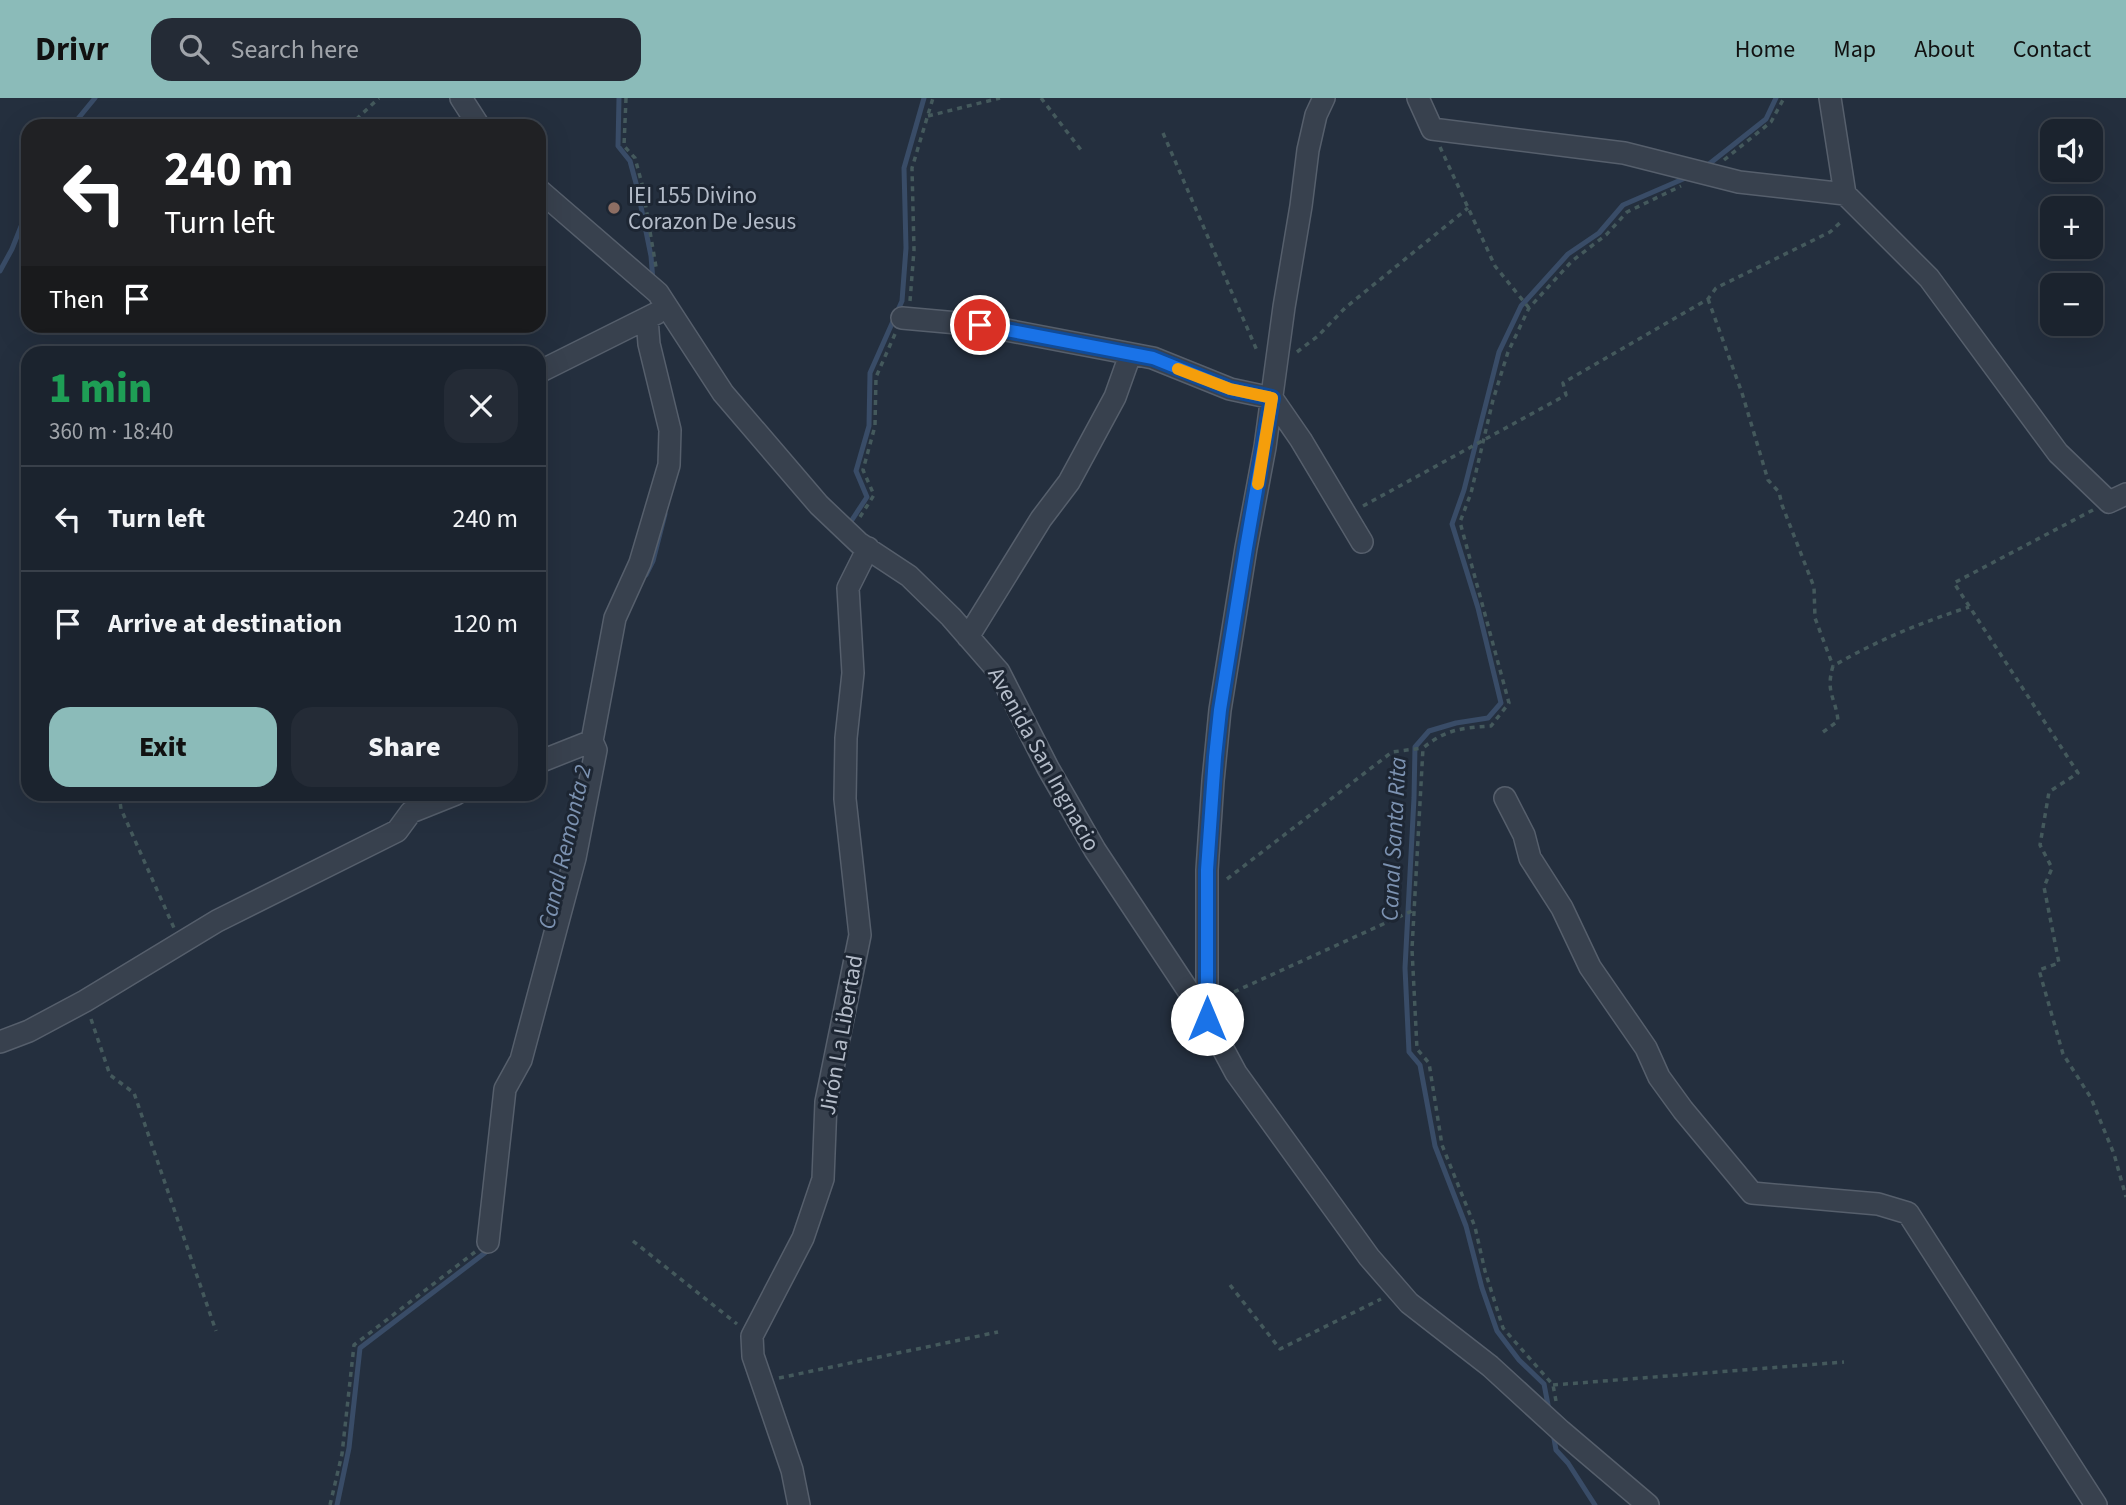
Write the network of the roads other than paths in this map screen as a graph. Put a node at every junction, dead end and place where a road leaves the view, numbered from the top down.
1 (461, 98) edge
2 (1324, 98) edge
3 (1418, 98) edge
4 (1830, 98) edge
5 (474, 119) edge
6 (546, 196) edge
7 (1851, 200) junction
8 (663, 300) junction
9 (647, 318) junction
10 (902, 318) dead end
11 (1130, 355) junction
12 (546, 368) edge
13 (1272, 398) junction
14 (2118, 498) edge
15 (1362, 542) dead end
16 (868, 548) junction
17 (968, 637) junction
18 (592, 741) junction
19 (546, 759) edge
20 (1505, 798) dead end
21 (438, 801) edge
22 (1207, 1011) junction
23 (0, 1042) edge
24 (488, 1242) road end
25 (799, 1505) edge
26 (1648, 1505) edge
27 (2096, 1505) edge

1 - 5 street
2 - 13 street
3 - 7 street
4 - 7 street
6 - 8 street, Avenida San Ingnacio
7 - 14 street
8 - 9 street
8 - 16 street, Avenida San Ingnacio
9 - 12 street
9 - 18 street
10 - 11 street
11 - 13 street
11 - 17 street
13 - 15 street
13 - 22 street
16 - 17 street, Avenida San Ingnacio
16 - 25 street, Jirón La Libertad
17 - 22 street, Avenida San Ingnacio
18 - 19 street
18 - 24 street
20 - 27 street
21 - 23 street
22 - 26 street, Avenida San Ingnacio

